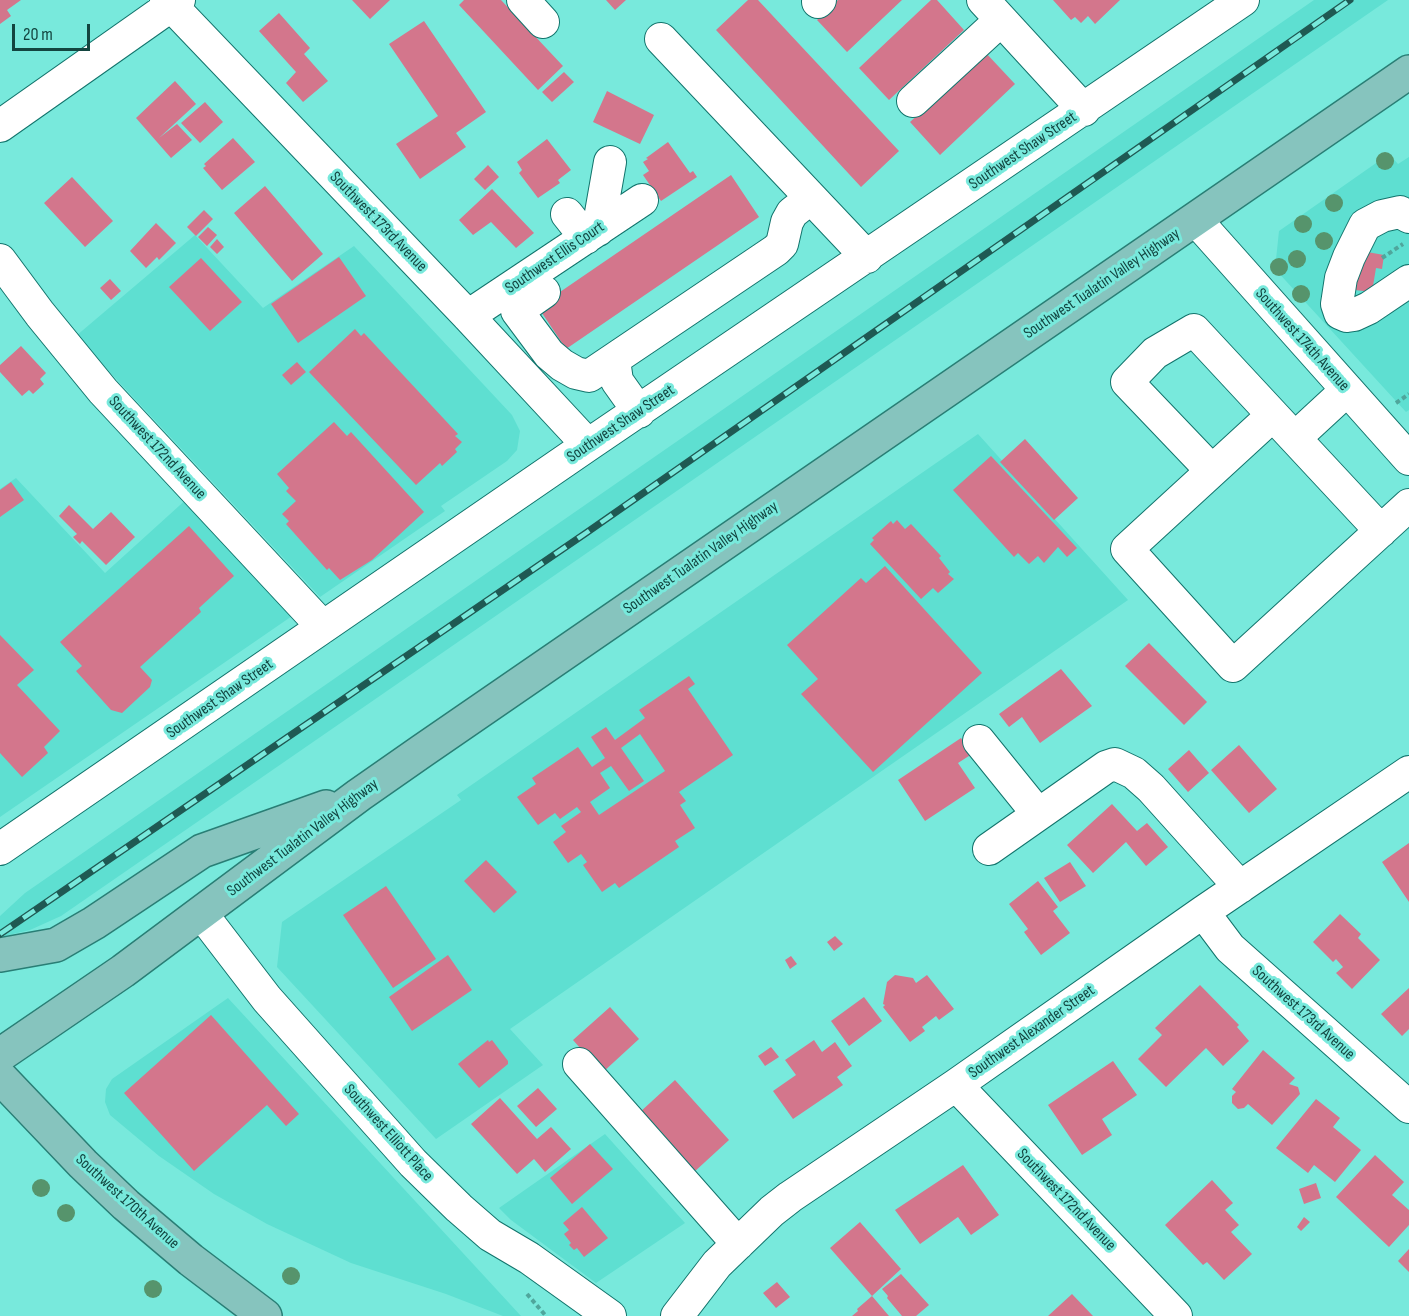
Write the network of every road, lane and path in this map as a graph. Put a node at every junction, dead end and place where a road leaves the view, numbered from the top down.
1 (172, 2) edge
2 (1225, 5) edge
3 (992, 10) edge
4 (661, 39) dead end
5 (1409, 72) edge
6 (913, 101) dead end
7 (1084, 110) junction
8 (0, 126) edge
9 (610, 162) dead end
10 (811, 198) junction
11 (642, 200) dead end
12 (1409, 217) edge
13 (1196, 220) junction
14 (584, 227) junction
15 (867, 257) junction
16 (0, 260) edge
17 (1409, 281) edge
18 (543, 292) dead end
19 (468, 316) junction
20 (614, 360) junction
21 (1347, 390) junction
22 (1409, 394) edge
23 (1393, 405) dead end
24 (639, 412) junction
25 (1273, 415) junction
26 (1295, 438) junction
27 (588, 446) junction
28 (1409, 459) edge
29 (1212, 471) junction
30 (1409, 505) edge
31 (1381, 531) junction
32 (323, 627) junction
33 (979, 741) dead end
34 (1409, 772) edge
35 (359, 795) junction
36 (1038, 814) junction
37 (0, 849) edge
38 (989, 849) dead end
39 (1240, 887) junction
40 (1203, 912) junction
41 (201, 914) junction
42 (0, 955) edge
43 (0, 1055) edge
44 (579, 1064) dead end
45 (0, 1077) edge
46 (956, 1085) junction
47 (1409, 1107) edge
48 (738, 1244) junction
49 (265, 1316) edge
50 (610, 1316) edge
51 (677, 1316) edge
52 (1176, 1316) edge

1 - 8 street
1 - 19 street, Southwest 173rd Avenue
2 - 7 street, Southwest Shaw Street
3 - 6 street
3 - 7 street
4 - 10 street
5 - 13 main road, Southwest Tualatin Valley Highway
7 - 15 street, Southwest Shaw Street
9 - 14 street
10 - 15 street
10 - 20 street
11 - 14 street, Southwest Ellis Court
12 - 17 street
13 - 21 street, Southwest 174th Avenue
13 - 35 main road, Southwest Tualatin Valley Highway
14 - 19 street, Southwest Ellis Court
15 - 24 street, Southwest Shaw Street
16 - 32 street, Southwest 172nd Avenue
18 - 20 street
19 - 27 street, Southwest 173rd Avenue
20 - 24 street
21 - 26 street
21 - 28 street, Southwest 174th Avenue
22 - 23 path
24 - 27 street, Southwest Shaw Street
25 - 26 street
25 - 29 street
25 - 29 street
26 - 31 street
27 - 32 street, Southwest Shaw Street
29 - 31 street
30 - 31 street
32 - 37 street, Southwest Shaw Street
33 - 36 street
34 - 39 street, Southwest Alexander Street
35 - 41 main road, Southwest Tualatin Valley Highway
35 - 42 main road
36 - 38 street
36 - 39 street
39 - 40 street, Southwest Alexander Street
40 - 46 street, Southwest Alexander Street
40 - 47 street, Southwest 173rd Avenue
41 - 43 main road, Southwest Tualatin Valley Highway
41 - 50 street, Southwest Elliott Place
44 - 48 street
45 - 49 main road, Southwest 170th Avenue
46 - 48 street, Southwest Alexander Street
46 - 52 street, Southwest 172nd Avenue
48 - 51 street, Southwest Alexander Street

